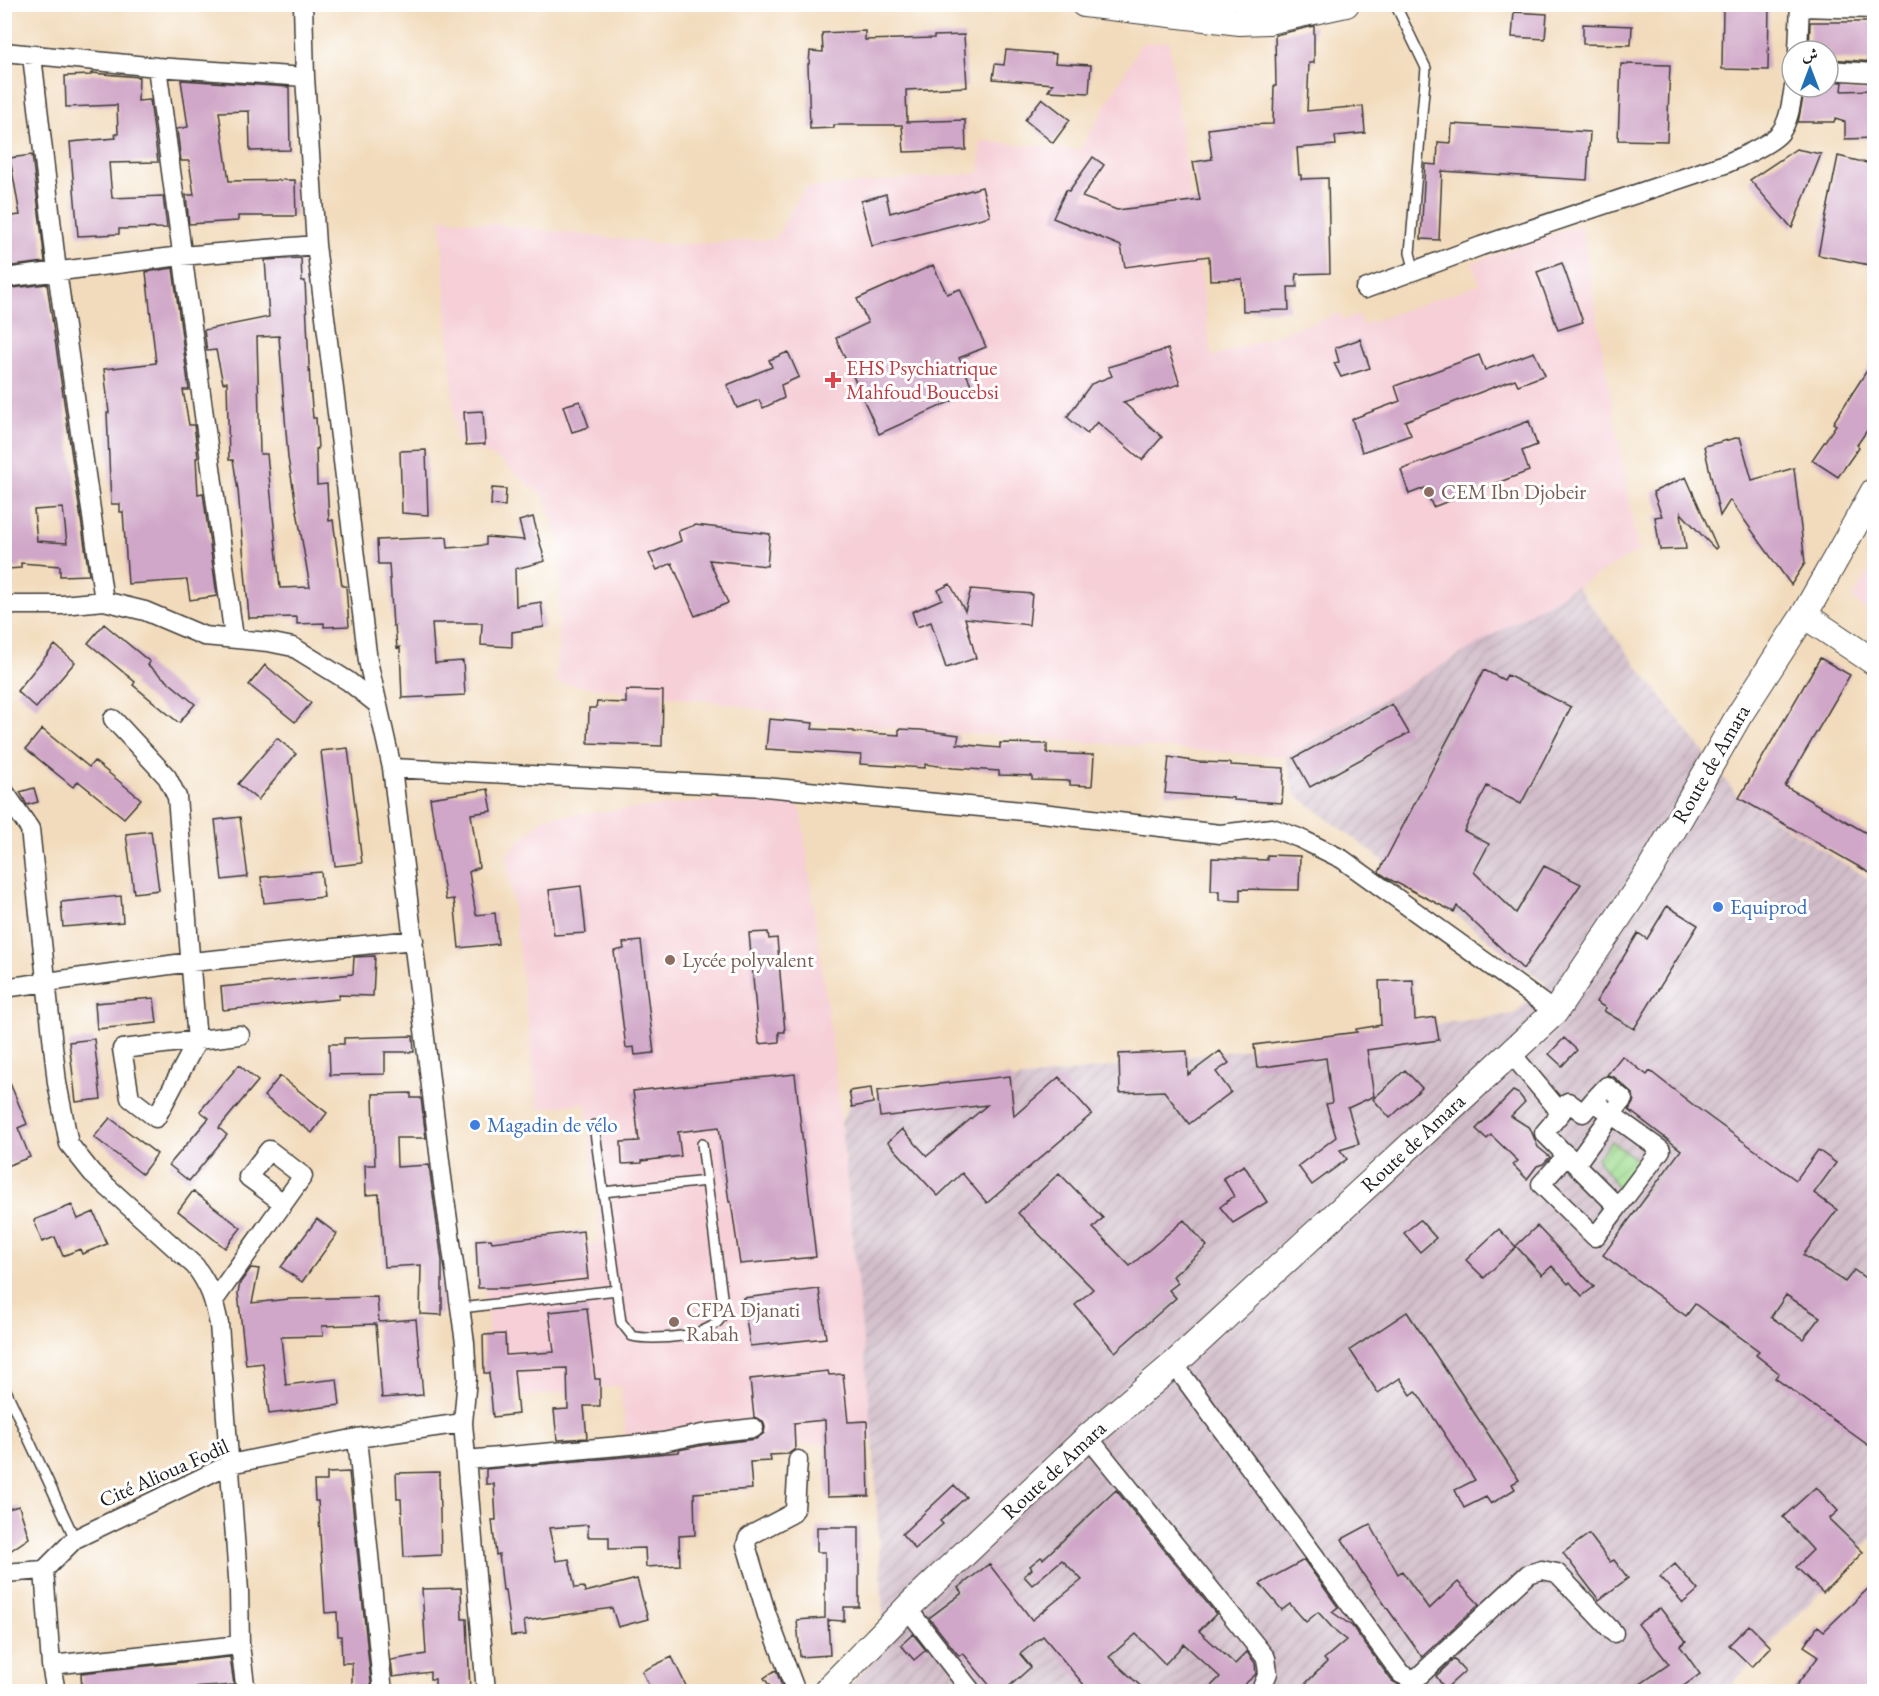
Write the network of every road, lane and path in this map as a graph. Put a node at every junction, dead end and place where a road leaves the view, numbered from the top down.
1 (303, 4) edge
2 (1084, 4) edge
3 (1346, 4) edge
4 (1395, 4) edge
5 (1800, 6) edge
6 (1863, 7) edge
7 (1268, 13) edge
8 (1799, 39) edge
9 (4, 52) edge
10 (32, 56) junction
11 (157, 67) junction
12 (1840, 71) edge
13 (1875, 73) edge
14 (305, 77) junction
15 (1792, 99) edge
16 (316, 245) junction
17 (181, 256) junction
18 (57, 271) junction
19 (1415, 271) junction
20 (4, 278) edge
21 (1365, 289) dead end
22 (1875, 491) edge
23 (104, 601) junction
24 (4, 605) edge
25 (1804, 615) junction
26 (234, 638) junction
27 (1875, 662) edge
28 (377, 704) junction
29 (112, 719) dead end
30 (392, 768) junction
31 (4, 791) edge
32 (414, 940) junction
33 (191, 962) junction
34 (46, 983) junction
35 (4, 988) edge
36 (1555, 1012) junction
37 (240, 1035) dead end
38 (197, 1041) junction
39 (1511, 1053) junction
40 (1561, 1113) junction
41 (1612, 1114) junction
42 (594, 1125) dead end
43 (702, 1144) dead end
44 (1571, 1160) junction
45 (707, 1181) junction
46 (603, 1192) junction
47 (283, 1203) dead end
48 (1618, 1208) junction
49 (617, 1290) junction
50 (215, 1299) junction
51 (461, 1308) junction
52 (1174, 1364) junction
53 (4, 1386) edge
54 (463, 1423) junction
55 (754, 1428) dead end
56 (1088, 1437) junction
57 (357, 1438) junction
58 (466, 1460) junction
59 (798, 1460) dead end
60 (230, 1464) junction
61 (75, 1539) junction
62 (44, 1570) junction
63 (4, 1573) edge
64 (907, 1608) junction
65 (1614, 1633) dead end
66 (240, 1645) junction
67 (51, 1665) junction
68 (56, 1692) edge
69 (246, 1692) edge
70 (383, 1692) edge
71 (486, 1692) edge
72 (796, 1692) edge
73 (825, 1692) edge
74 (972, 1692) edge
75 (1260, 1692) edge

1 - 14 street
2 - 7 street
3 - 7 street
4 - 19 lane
5 - 6 street
5 - 8 street
9 - 10 street
10 - 11 street
10 - 18 street
11 - 14 street
11 - 17 street
12 - 13 street
14 - 16 street
15 - 19 street
16 - 17 street
16 - 28 street
17 - 18 street
17 - 26 street
18 - 20 street
18 - 23 street
19 - 21 street
22 - 25 street, Route de Amara
23 - 24 street
23 - 26 street
25 - 27 street
25 - 36 street, Route de Amara
26 - 28 street
28 - 30 street
29 - 33 street
30 - 32 street
30 - 36 street
31 - 34 street
32 - 33 street
32 - 51 street
33 - 34 street
33 - 38 street
34 - 35 street
34 - 50 street
36 - 39 street, Route de Amara
37 - 38 street
38 - 38 street
39 - 40 street
39 - 52 street, Route de Amara
40 - 41 street
40 - 44 street
41 - 44 street
41 - 48 street
42 - 46 lane
43 - 45 lane
44 - 48 street
44 - 48 street
45 - 46 lane
45 - 49 lane
46 - 49 lane
47 - 50 street
49 - 51 lane
50 - 60 street
51 - 54 street
52 - 56 street, Route de Amara
52 - 65 street
53 - 61 lane
54 - 57 street, Cité Alioua Fodil
54 - 58 street
55 - 58 street
56 - 64 street, Route de Amara
56 - 75 street
57 - 60 street, Cité Alioua Fodil
57 - 70 street
58 - 71 street
59 - 72 street
60 - 61 street, Cité Alioua Fodil
60 - 66 street
61 - 62 street, Cité Alioua Fodil
62 - 63 street
62 - 67 street
64 - 73 street, Route de Amara
64 - 74 street
66 - 67 street
66 - 69 street
67 - 68 street

